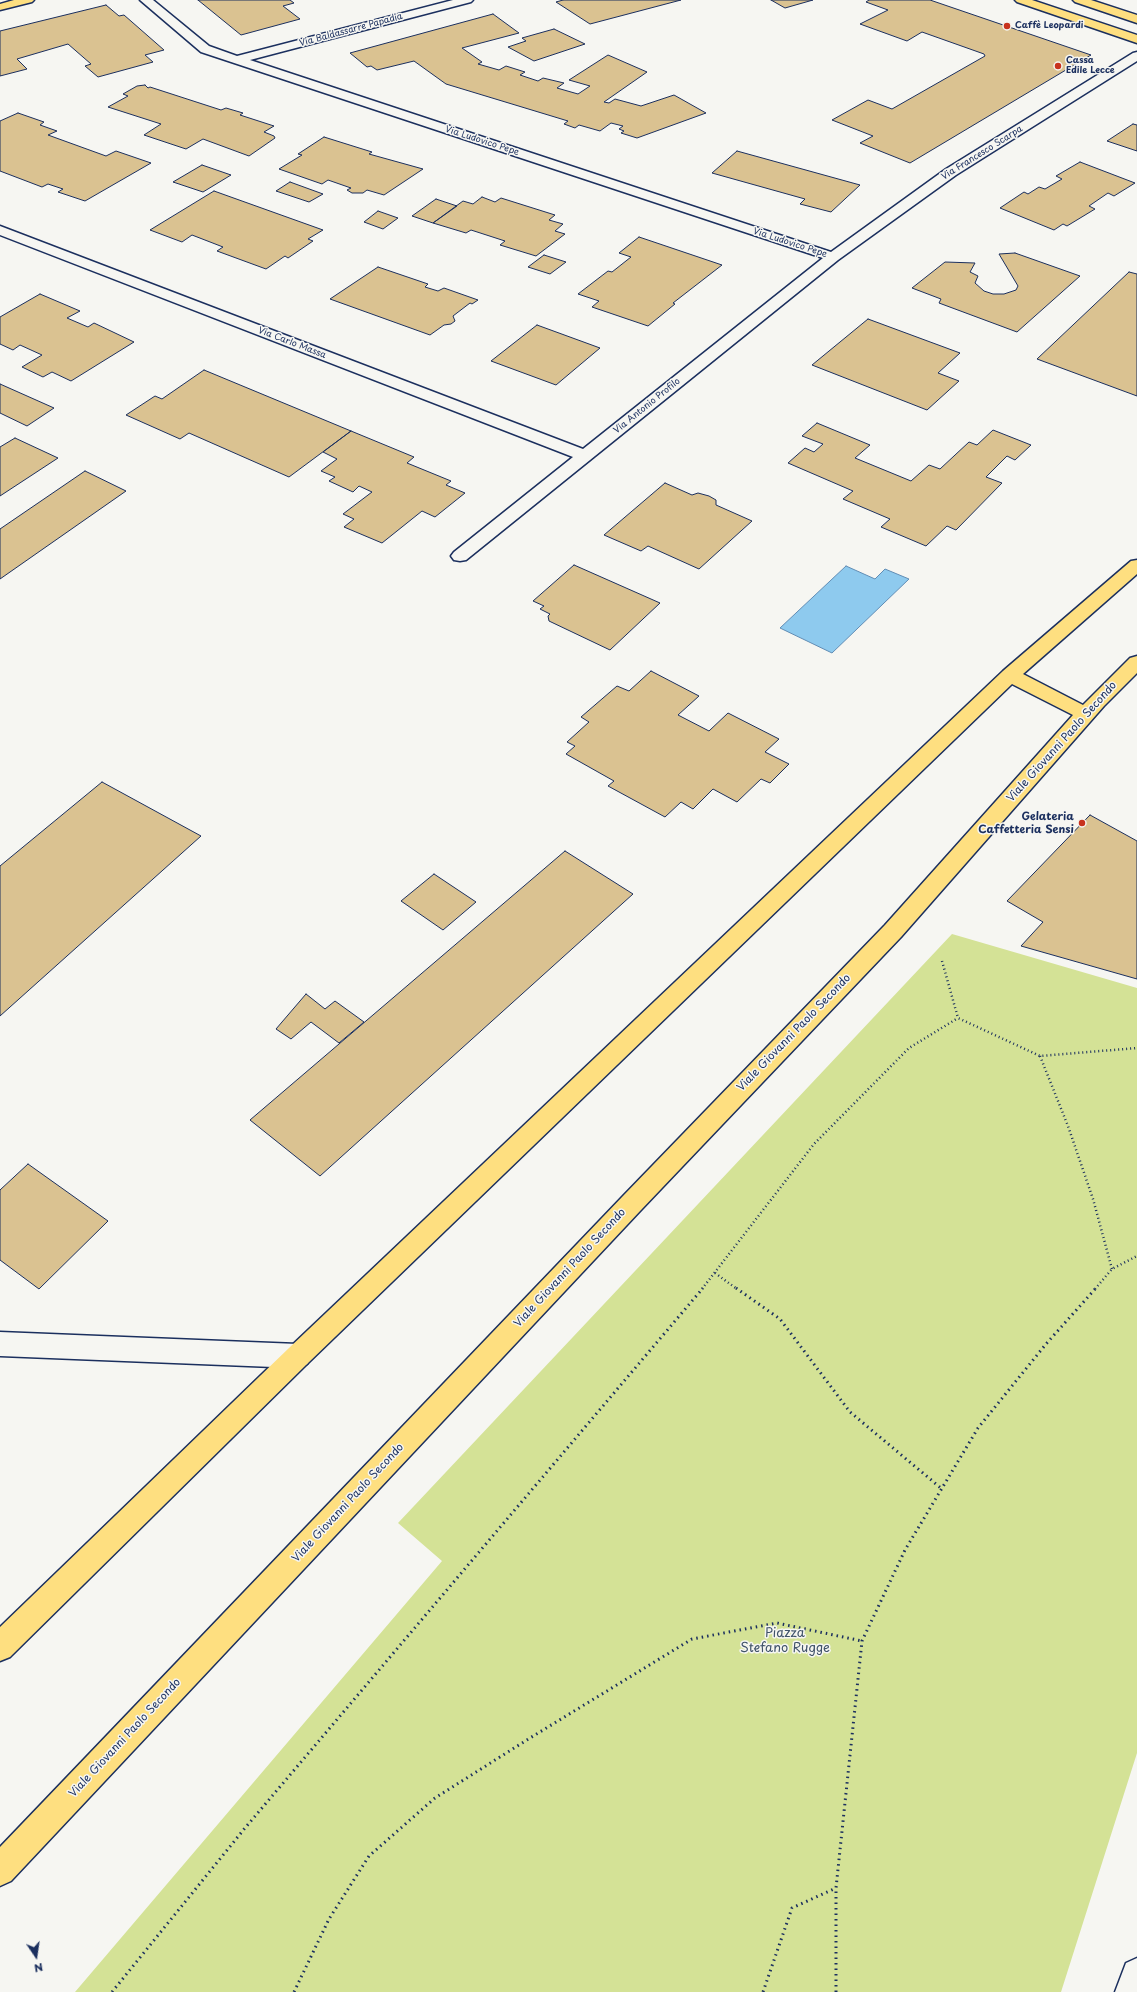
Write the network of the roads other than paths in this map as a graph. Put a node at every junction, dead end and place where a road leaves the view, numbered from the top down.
1 (28, 0) edge
2 (146, 0) edge
3 (467, 0) edge
4 (1021, 0) edge
5 (1079, 0) edge
6 (0, 7) edge
7 (1137, 18) edge
8 (1137, 39) edge
9 (1137, 56) edge
10 (235, 60) junction
11 (0, 230) edge
12 (833, 257) junction
13 (585, 456) junction
14 (460, 556) dead end
15 (1137, 565) edge
16 (1137, 662) edge
17 (1010, 675) junction
18 (1086, 714) junction
19 (0, 1344) edge
20 (298, 1356) junction
21 (0, 1647) edge
22 (0, 1870) edge
23 (1137, 1974) edge
24 (1131, 1992) edge

1 - 6 main road
2 - 10 street, Via Ludovico Pepe
3 - 10 street, Via Baldassarre Papadia
4 - 8 main road
5 - 7 main road
9 - 12 street, Via Francesco Scarpa
10 - 12 street, Via Ludovico Pepe
11 - 13 street, Via Carlo Massa
12 - 13 street, Via Antonio Profilo
13 - 14 street, Via Antonio Profilo
15 - 17 main road
16 - 18 main road, Viale Giovanni Paolo Secondo
17 - 18 main road
17 - 20 main road
18 - 22 main road, Viale Giovanni Paolo Secondo
19 - 20 street
20 - 21 main road
23 - 24 street

